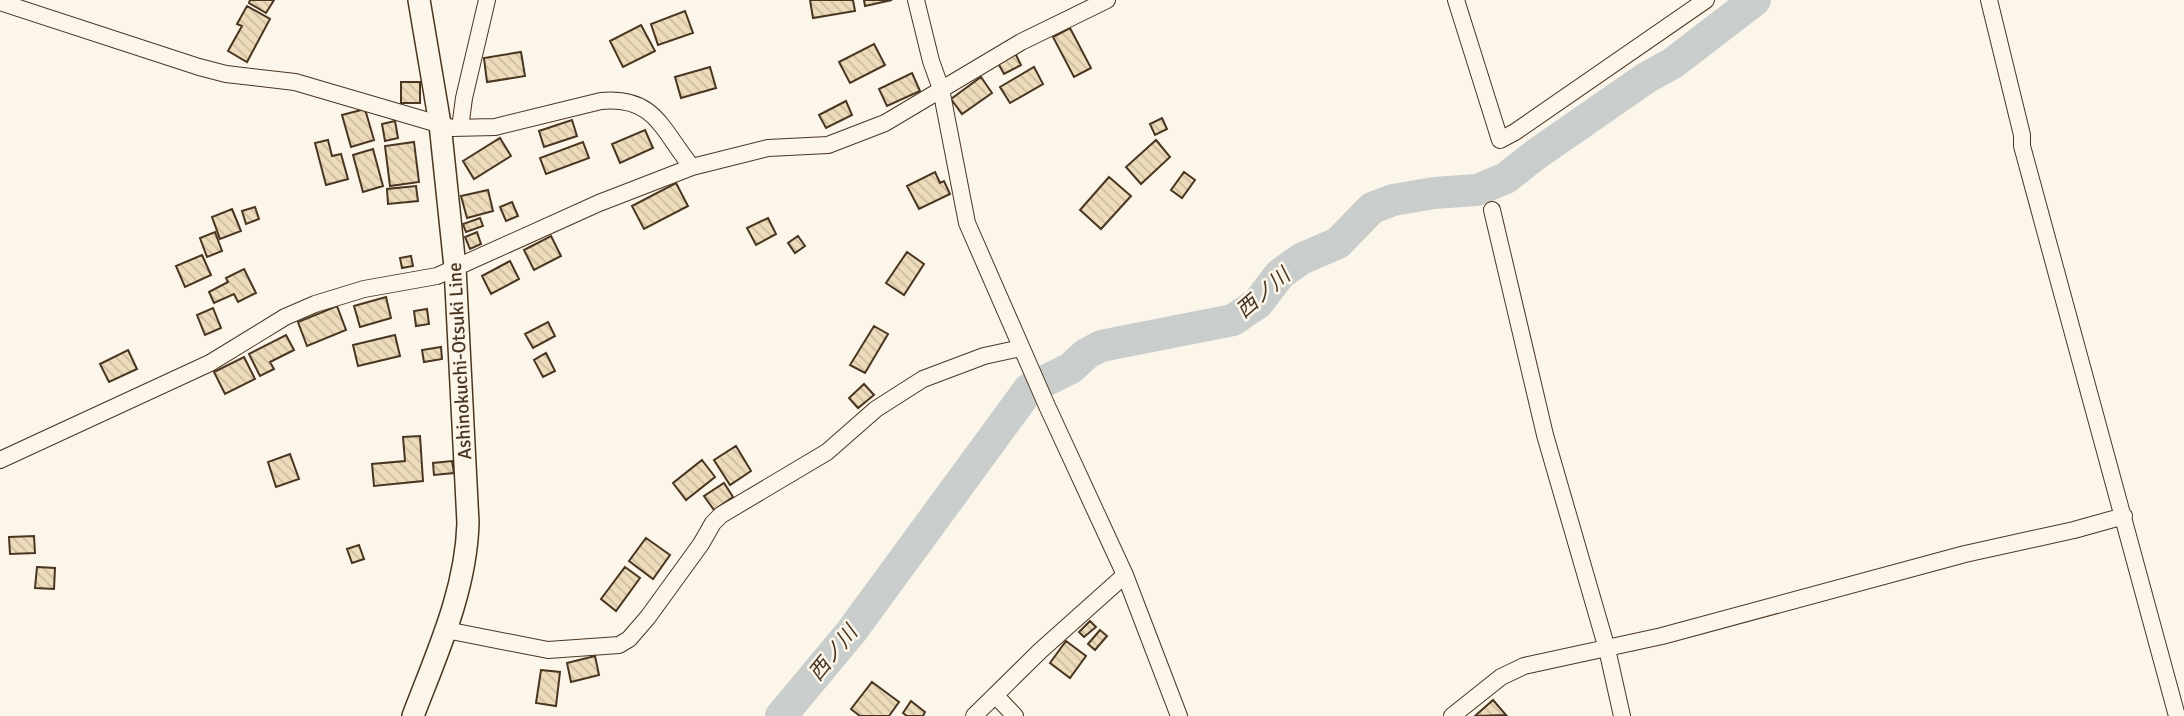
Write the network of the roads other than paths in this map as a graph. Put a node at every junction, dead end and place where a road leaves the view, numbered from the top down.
1 (419, 0) edge
2 (487, 0) edge
3 (916, 0) edge
4 (1107, 0) edge
5 (1456, 0) edge
6 (1706, 0) edge
7 (1989, 0) edge
8 (1, 1) edge
9 (942, 89) junction
10 (450, 126) junction
11 (692, 167) junction
12 (1492, 210) dead end
13 (455, 267) junction
14 (1021, 348) junction
15 (0, 460) edge
16 (2124, 516) junction
17 (1125, 575) junction
18 (446, 630) junction
19 (1608, 649) junction
20 (995, 695) junction
21 (413, 716) edge
22 (974, 716) edge
23 (1015, 716) edge
24 (1179, 716) edge
25 (1452, 716) edge
26 (1622, 716) edge
27 (2178, 716) edge

1 - 10 main road, Ashinokuchi-Otsuki Line
2 - 10 street
3 - 9 street
4 - 9 street
5 - 6 street
7 - 16 street
8 - 10 street
9 - 11 street
9 - 14 street
10 - 11 street
10 - 13 main road, Ashinokuchi-Otsuki Line
11 - 13 street
12 - 19 street
13 - 15 street
13 - 18 main road, Ashinokuchi-Otsuki Line
14 - 17 street
14 - 18 street
16 - 19 street
16 - 27 street
17 - 20 street
17 - 24 street
18 - 21 main road, Ashinokuchi-Otsuki Line
19 - 25 street
19 - 26 street
20 - 22 street
20 - 23 street

